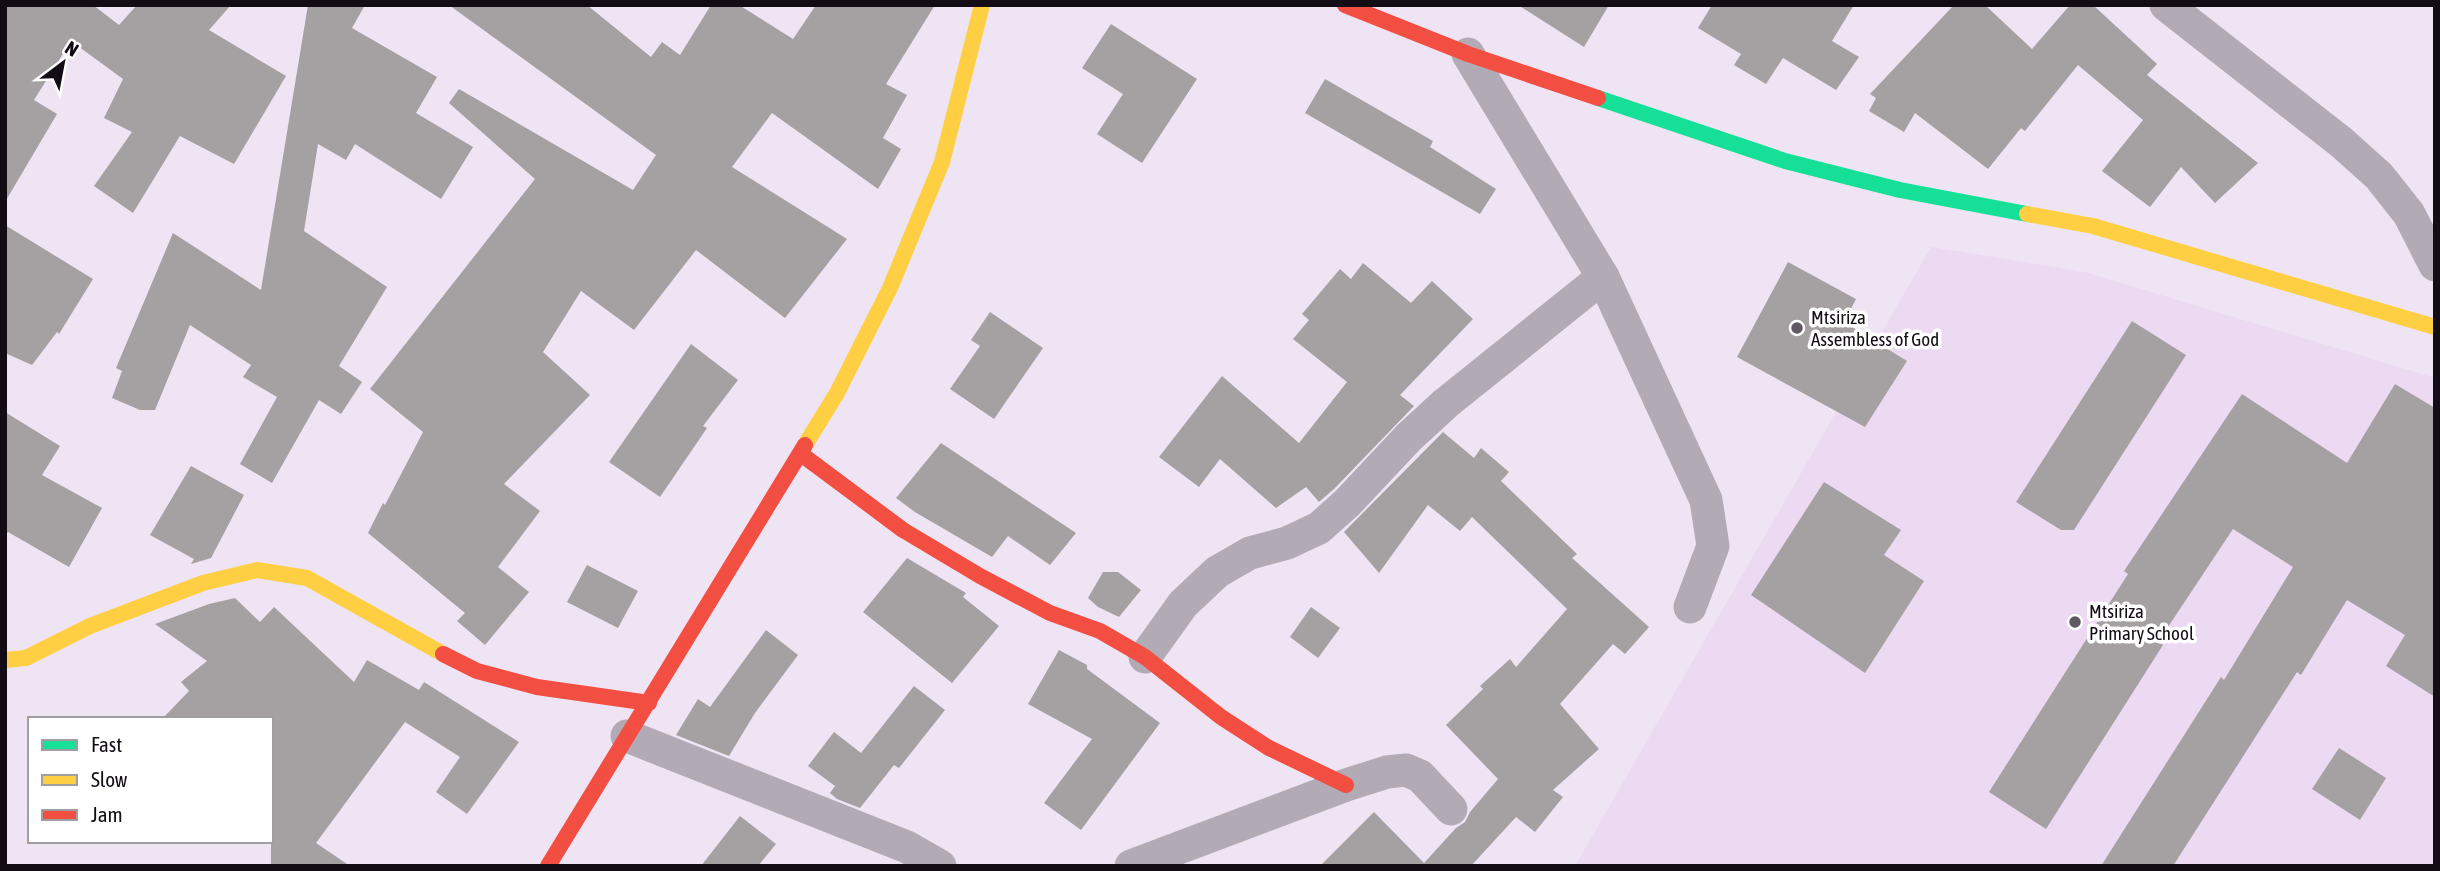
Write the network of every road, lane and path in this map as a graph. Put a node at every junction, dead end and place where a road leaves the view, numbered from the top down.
1 (982, 5) edge
2 (1345, 5) edge
3 (2166, 5) edge
4 (1468, 54) junction
5 (2435, 265) edge
6 (1603, 277) junction
7 (2435, 327) edge
8 (801, 454) junction
9 (1690, 607) dead end
10 (1145, 657) junction
11 (5, 660) edge
12 (649, 703) junction
13 (627, 736) junction
14 (1346, 785) junction
15 (1451, 809) dead end
16 (548, 866) edge
17 (940, 866) edge
18 (1131, 866) edge

1 - 8 street
2 - 4 street
3 - 5 street
4 - 6 street
4 - 7 street
6 - 9 street
6 - 10 street
8 - 10 street
8 - 12 street
10 - 14 street
11 - 12 street
12 - 13 street
13 - 16 street
13 - 17 street
14 - 15 street
14 - 18 street

